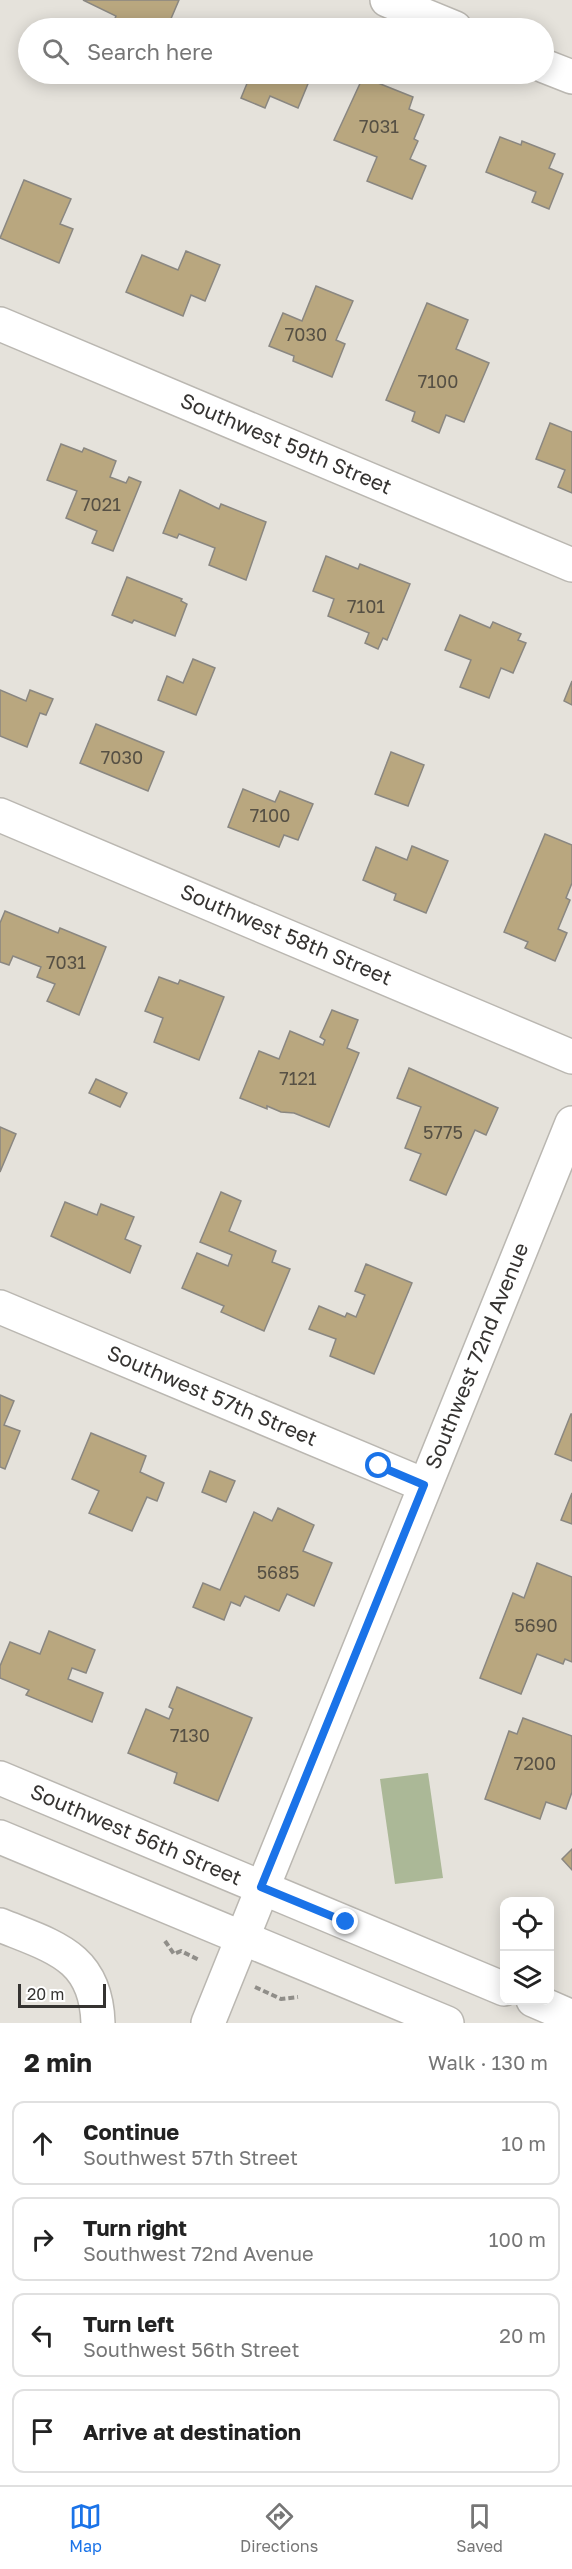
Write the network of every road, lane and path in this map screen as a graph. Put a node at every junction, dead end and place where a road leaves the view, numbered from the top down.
1 (387, 0) edge
2 (431, 18) edge
3 (554, 70) edge
4 (572, 77) edge
5 (0, 324) edge
6 (572, 565) edge
7 (0, 815) edge
8 (572, 1057) edge
9 (572, 1123) edge
10 (0, 1307) edge
11 (424, 1485) junction
12 (0, 1778) edge
13 (0, 1837) edge
14 (261, 1887) junction
15 (0, 1925) edge
16 (242, 1937) junction
17 (500, 1987) edge
18 (543, 2005) edge
19 (572, 2017) edge
20 (98, 2023) edge
21 (208, 2023) edge
22 (447, 2023) edge

1 - 2 street
3 - 4 street
5 - 6 street, Southwest 59th Street
7 - 8 street, Southwest 58th Street
9 - 11 street, Southwest 72nd Avenue
10 - 11 street, Southwest 57th Street
11 - 14 street, Southwest 72nd Avenue
12 - 14 street, Southwest 56th Street
13 - 16 street
14 - 16 street, Southwest 72nd Avenue
14 - 17 street, Southwest 56th Street
15 - 20 street
16 - 21 street, Southwest 72nd Avenue
16 - 22 street
18 - 19 street

